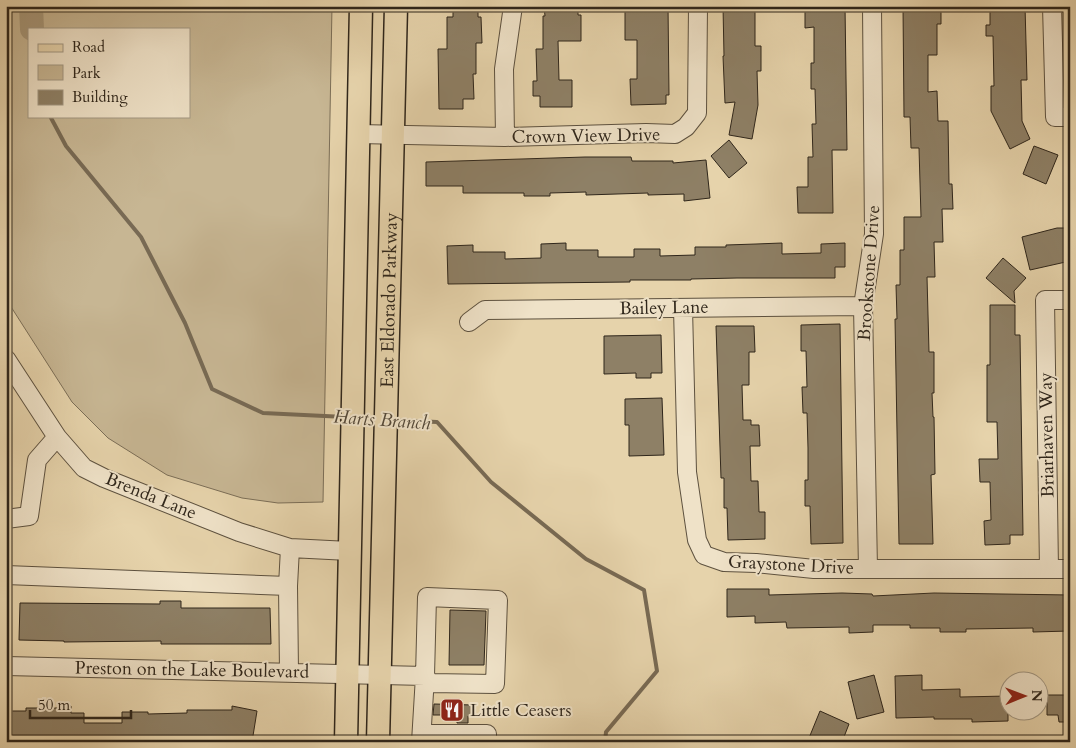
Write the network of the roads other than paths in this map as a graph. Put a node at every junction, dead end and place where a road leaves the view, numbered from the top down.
1 (361, 6) edge
2 (396, 6) edge
3 (513, 6) edge
4 (698, 6) edge
5 (872, 6) edge
6 (1052, 6) edge
7 (1063, 117) edge
8 (358, 134) junction
9 (393, 134) junction
10 (505, 137) junction
11 (1070, 300) edge
12 (863, 306) junction
13 (683, 308) junction
14 (469, 322) dead end
15 (6, 359) edge
16 (13, 381) edge
17 (57, 437) junction
18 (6, 519) edge
19 (290, 548) junction
20 (349, 551) junction
21 (868, 569) junction
22 (1049, 569) junction
23 (1070, 569) edge
24 (6, 575) edge
25 (288, 586) junction
26 (6, 666) edge
27 (290, 672) junction
28 (348, 673) junction
29 (378, 674) junction
30 (424, 676) junction
31 (422, 738) edge
32 (346, 742) edge
33 (378, 742) edge
34 (487, 742) edge

1 - 8 main road, East Eldorado Parkway
2 - 9 main road, East Eldorado Parkway
3 - 10 street
4 - 10 street, Crown View Drive
5 - 12 street, Brookstone Drive
6 - 7 street
8 - 9 street, Crown View Drive
8 - 20 main road, East Eldorado Parkway
9 - 10 street, Crown View Drive
9 - 29 main road, East Eldorado Parkway
11 - 22 street, Briarhaven Way
12 - 13 street, Bailey Lane
12 - 21 street, Brookstone Drive
13 - 14 street, Bailey Lane
13 - 21 street, Graystone Drive
15 - 16 street, Brenda Lane
16 - 17 street, Brenda Lane
17 - 18 street
17 - 19 street, Brenda Lane
19 - 20 street, Brenda Lane
19 - 25 street
20 - 28 main road, East Eldorado Parkway
21 - 22 street, Graystone Drive
22 - 23 street, Graystone Drive
24 - 25 street
25 - 27 street
26 - 27 street, Preston on the Lake Boulevard
27 - 28 street, Preston on the Lake Boulevard
28 - 29 street, Preston on the Lake Boulevard
28 - 32 main road, East Eldorado Parkway
29 - 30 street, Preston on the Lake Boulevard
29 - 33 main road, East Eldorado Parkway
30 - 30 street, Preston on the Lake Boulevard
30 - 31 street
31 - 34 street

